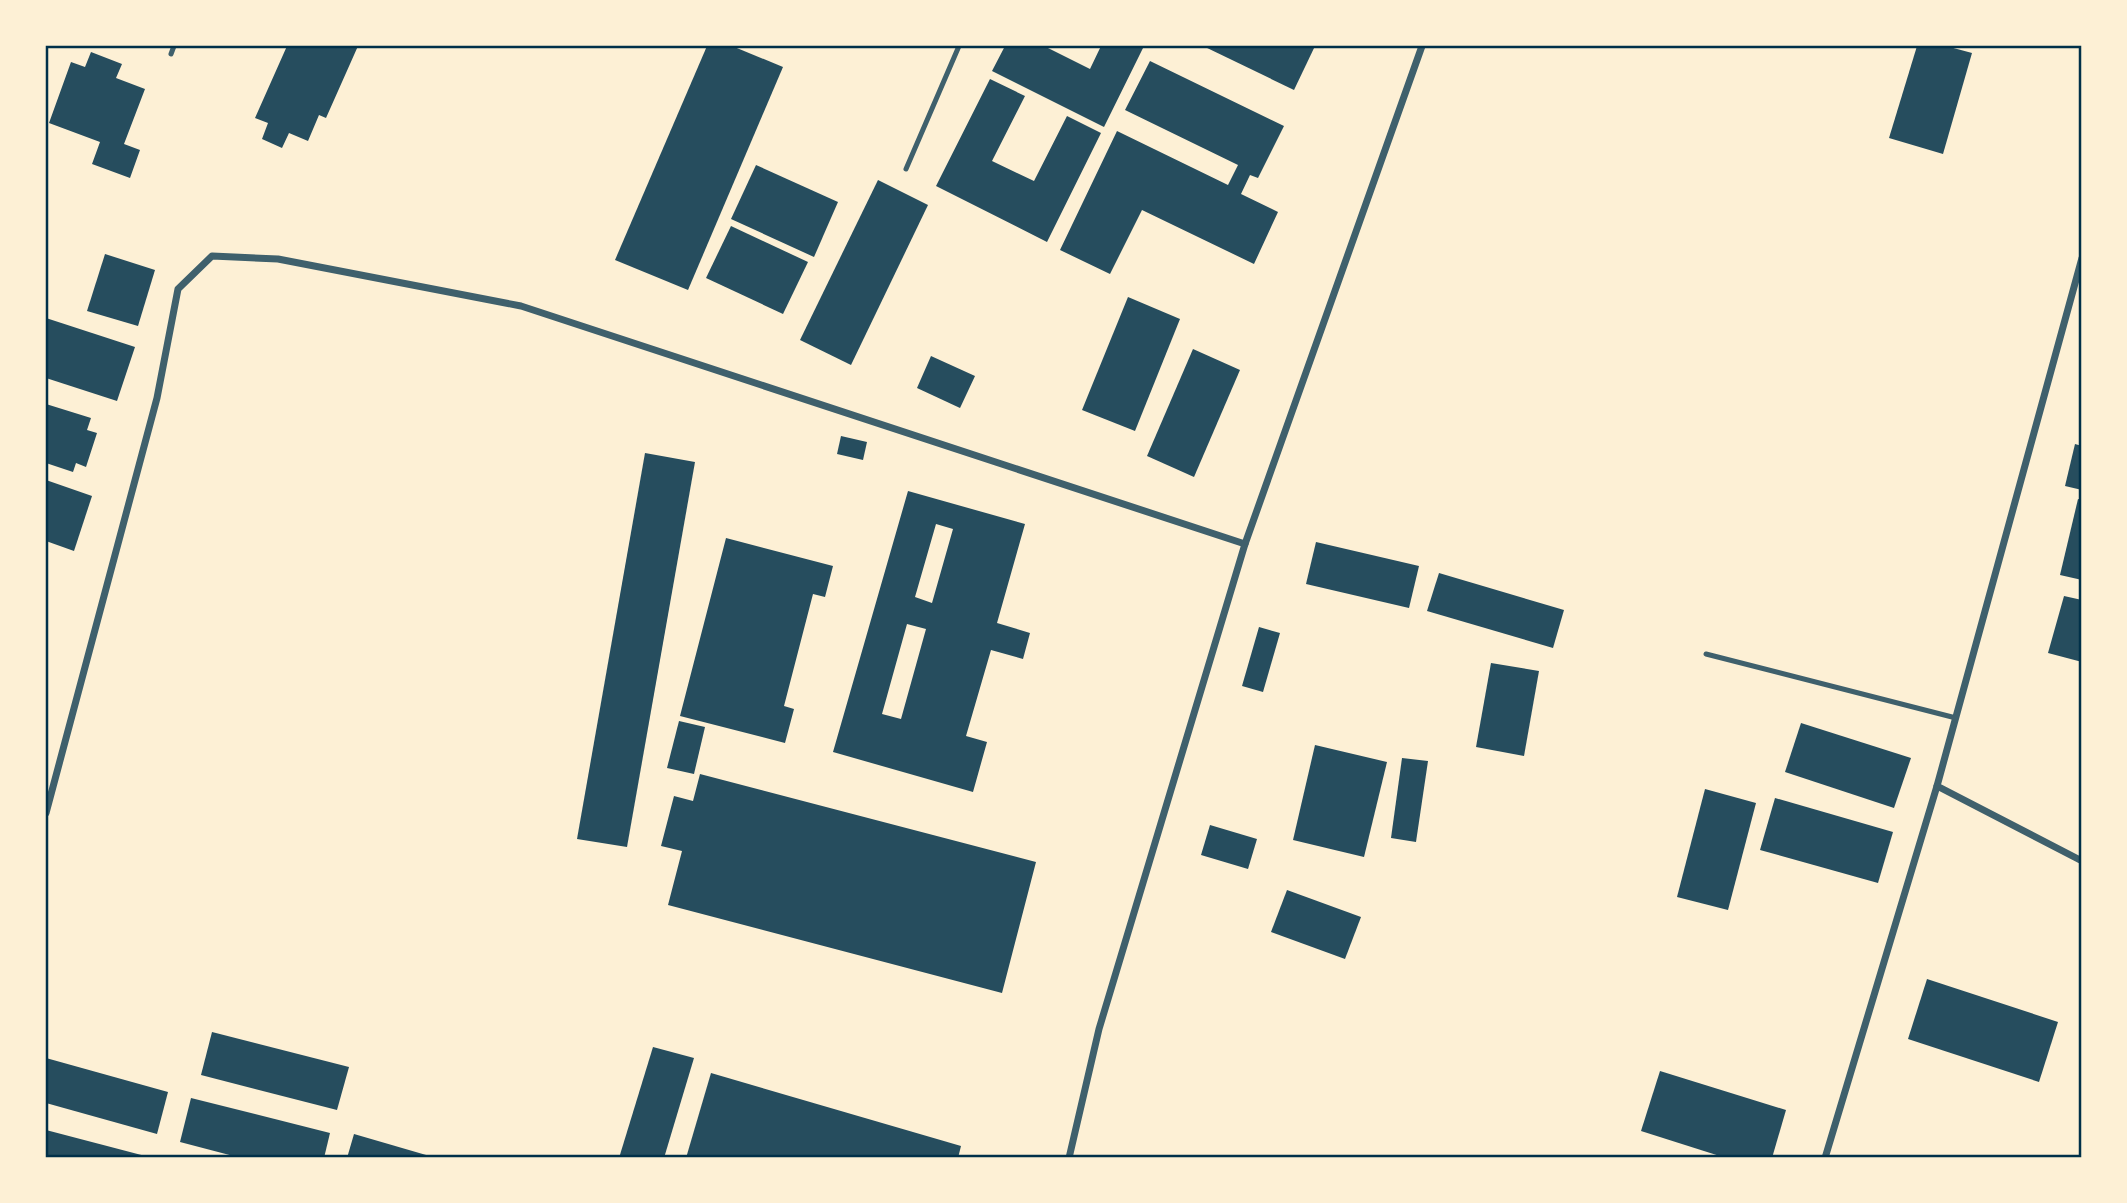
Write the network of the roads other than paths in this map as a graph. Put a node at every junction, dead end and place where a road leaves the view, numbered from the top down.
1 (174, 46) edge
2 (959, 46) edge
3 (1422, 46) edge
4 (171, 54) dead end
5 (906, 169) dead end
6 (2081, 257) edge
7 (1245, 544) junction
8 (1706, 654) dead end
9 (1956, 718) junction
10 (1937, 786) junction
11 (46, 813) edge
12 (2081, 861) edge
13 (1069, 1157) edge
14 (1825, 1157) edge

1 - 4 lane
2 - 5 lane
3 - 7 street
6 - 9 street
7 - 11 street
7 - 13 street
8 - 9 lane
9 - 10 street
10 - 12 street
10 - 14 street

